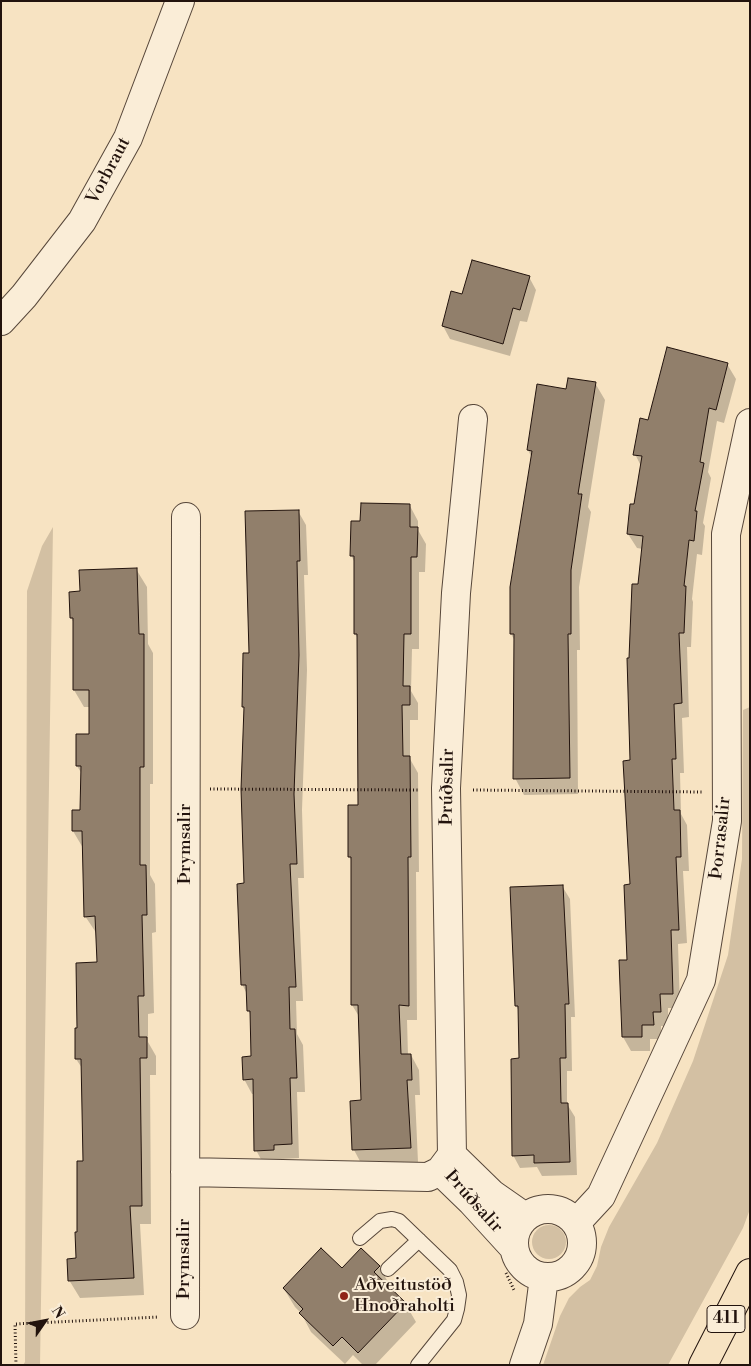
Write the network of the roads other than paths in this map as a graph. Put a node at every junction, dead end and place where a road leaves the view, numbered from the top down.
1 (180, 1) edge
2 (1, 321) edge
3 (472, 419) dead end
4 (750, 423) edge
5 (186, 517) dead end
6 (446, 1163) junction
7 (185, 1172) junction
8 (525, 1217) junction
9 (576, 1223) junction
10 (360, 1238) dead end
11 (419, 1240) junction
12 (514, 1248) junction
13 (388, 1269) dead end
14 (750, 1273) edge
15 (544, 1277) junction
16 (184, 1315) road end
17 (418, 1365) edge
18 (524, 1365) edge
19 (703, 1365) edge

1 - 2 street, Vorbraut
3 - 6 street, Þrúðsalir
4 - 9 street, Þorrasalir
5 - 7 street, Þrymsalir
6 - 7 street
6 - 8 street, Þrúðsalir
6 - 12 street, Þrúðsalir
7 - 16 street, Þrymsalir
8 - 9 street
8 - 12 street
9 - 15 street
10 - 11 lane
11 - 13 lane
11 - 17 lane
12 - 15 street
14 - 19 main road, 411
15 - 18 street

